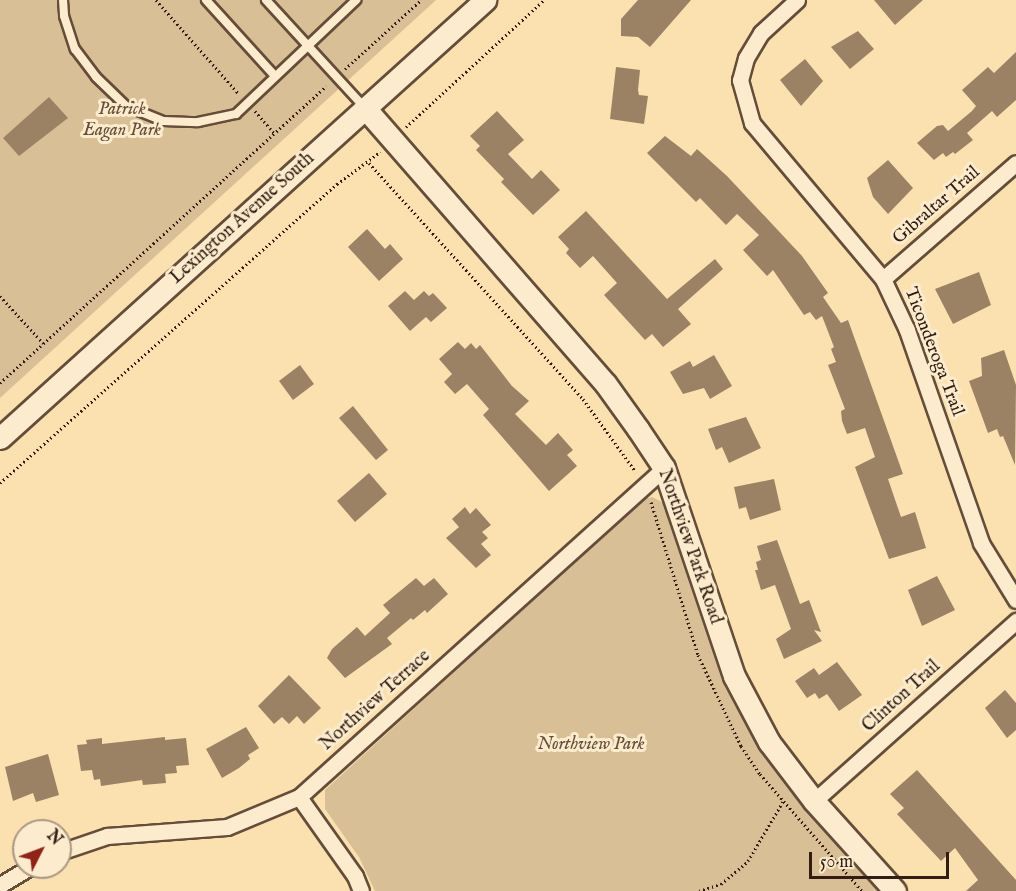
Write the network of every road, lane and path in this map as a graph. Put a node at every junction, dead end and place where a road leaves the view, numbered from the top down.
1 (63, 0) edge
2 (156, 0) edge
3 (206, 0) edge
4 (266, 0) edge
5 (356, 0) edge
6 (421, 0) edge
7 (485, 0) edge
8 (544, 0) edge
9 (797, 0) edge
10 (306, 45) junction
11 (275, 76) junction
12 (336, 77) junction
13 (247, 103) junction
14 (365, 108) junction
15 (274, 133) junction
16 (393, 140) junction
17 (1016, 163) edge
18 (883, 279) junction
19 (0, 296) edge
20 (43, 343) junction
21 (0, 383) edge
22 (0, 438) edge
23 (664, 468) junction
24 (0, 483) edge
25 (1016, 600) edge
26 (1016, 621) edge
27 (808, 793) junction
28 (299, 796) junction
29 (72, 848) edge
30 (361, 891) edge
31 (699, 891) edge
32 (895, 891) edge

1 - 13 lane
2 - 13 path
3 - 11 lane
4 - 10 lane
5 - 10 lane
6 - 12 path
7 - 14 street, Lexington Avenue South
8 - 16 path
9 - 18 street, Ticonderoga Trail
10 - 11 lane
10 - 12 lane
11 - 13 lane
12 - 14 lane
12 - 15 path
13 - 15 path
14 - 16 street, Northview Park Road
14 - 22 street, Lexington Avenue South
15 - 20 path
16 - 23 street, Northview Park Road
16 - 24 path
17 - 18 street, Gibraltar Trail
18 - 25 street, Ticonderoga Trail
19 - 20 path
20 - 21 path
23 - 27 street, Northview Park Road
23 - 28 street, Northview Terrace
26 - 27 street, Clinton Trail
27 - 31 path
27 - 32 street, Northview Park Road
28 - 29 street, Northview Terrace
28 - 30 street

